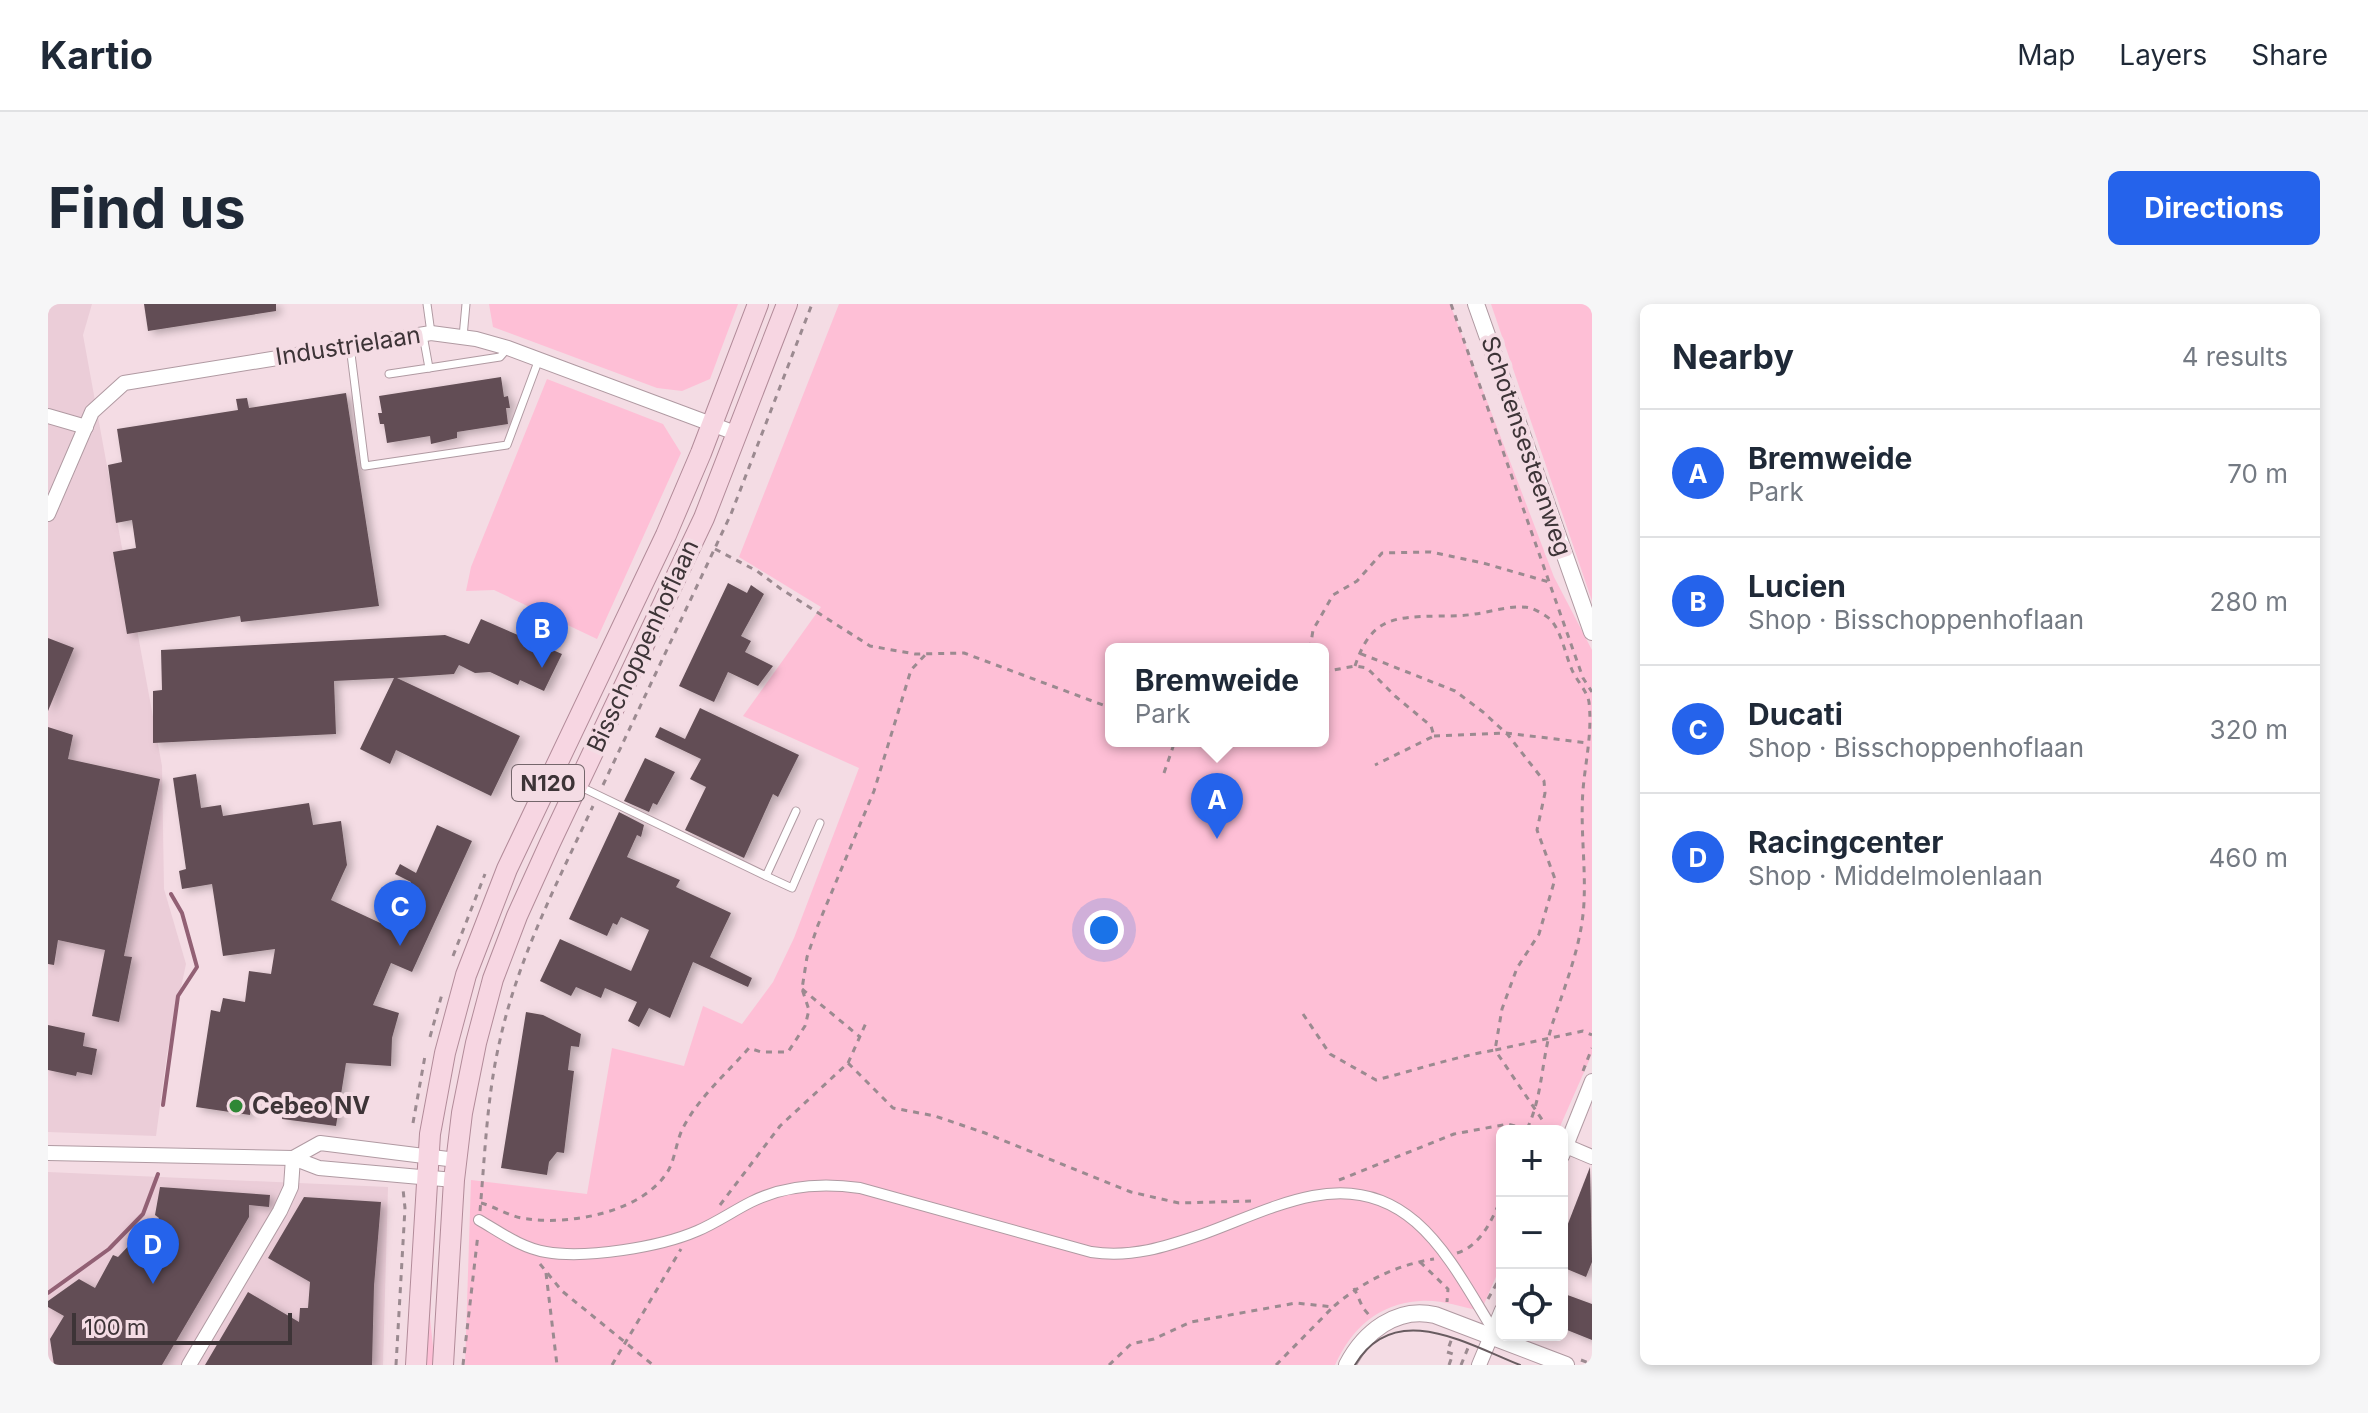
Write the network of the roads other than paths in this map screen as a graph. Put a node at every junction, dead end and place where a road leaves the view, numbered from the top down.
1 (427, 304) edge
2 (466, 304) edge
3 (758, 304) edge
4 (787, 304) edge
5 (1476, 304) edge
6 (427, 334) junction
7 (463, 337) junction
8 (350, 346) junction
9 (508, 348) junction
10 (539, 359) junction
11 (429, 368) junction
12 (389, 374) dead end
13 (48, 416) edge
14 (712, 425) junction
15 (86, 427) junction
16 (738, 434) junction
17 (48, 514) edge
18 (1592, 632) edge
19 (577, 785) junction
20 (796, 811) dead end
21 (820, 823) dead end
22 (766, 876) junction
23 (1592, 1081) edge
24 (1568, 1141) edge
25 (1568, 1152) edge
26 (48, 1153) edge
27 (1592, 1157) edge
28 (293, 1158) junction
29 (427, 1166) junction
30 (455, 1170) junction
31 (480, 1217) road end
32 (1496, 1321) edge
33 (1491, 1330) junction
34 (189, 1365) edge
35 (416, 1365) edge
36 (443, 1365) edge
37 (1347, 1365) edge
38 (1479, 1365) edge
39 (1566, 1365) edge

1 - 6 lane
2 - 7 lane
3 - 14 main road, Bisschoppenhoflaan / N120
4 - 16 main road, Bisschoppenhoflaan / N120
5 - 18 street, Schotensesteenweg
6 - 7 street, Industrielaan
6 - 8 street, Industrielaan
6 - 11 lane
7 - 9 street, Industrielaan
8 - 10 lane
8 - 15 street, Industrielaan
9 - 10 street, Industrielaan
9 - 11 lane
10 - 14 street, Industrielaan
11 - 12 lane
13 - 15 street
14 - 16 street, Industrielaan
14 - 29 main road, Bisschoppenhoflaan / N120
15 - 17 street, Industrielaan
16 - 19 main road, Bisschoppenhoflaan / N120
19 - 22 lane
19 - 30 main road, Bisschoppenhoflaan / N120
20 - 22 lane
21 - 22 lane
23 - 24 street
25 - 27 street
26 - 28 street
28 - 29 street
28 - 29 street
28 - 34 street
29 - 30 street
29 - 30 street
29 - 35 main road, Bisschoppenhoflaan / N120
30 - 36 main road, Bisschoppenhoflaan / N120
31 - 33 street
32 - 33 street
33 - 37 street
33 - 38 street
33 - 39 street

